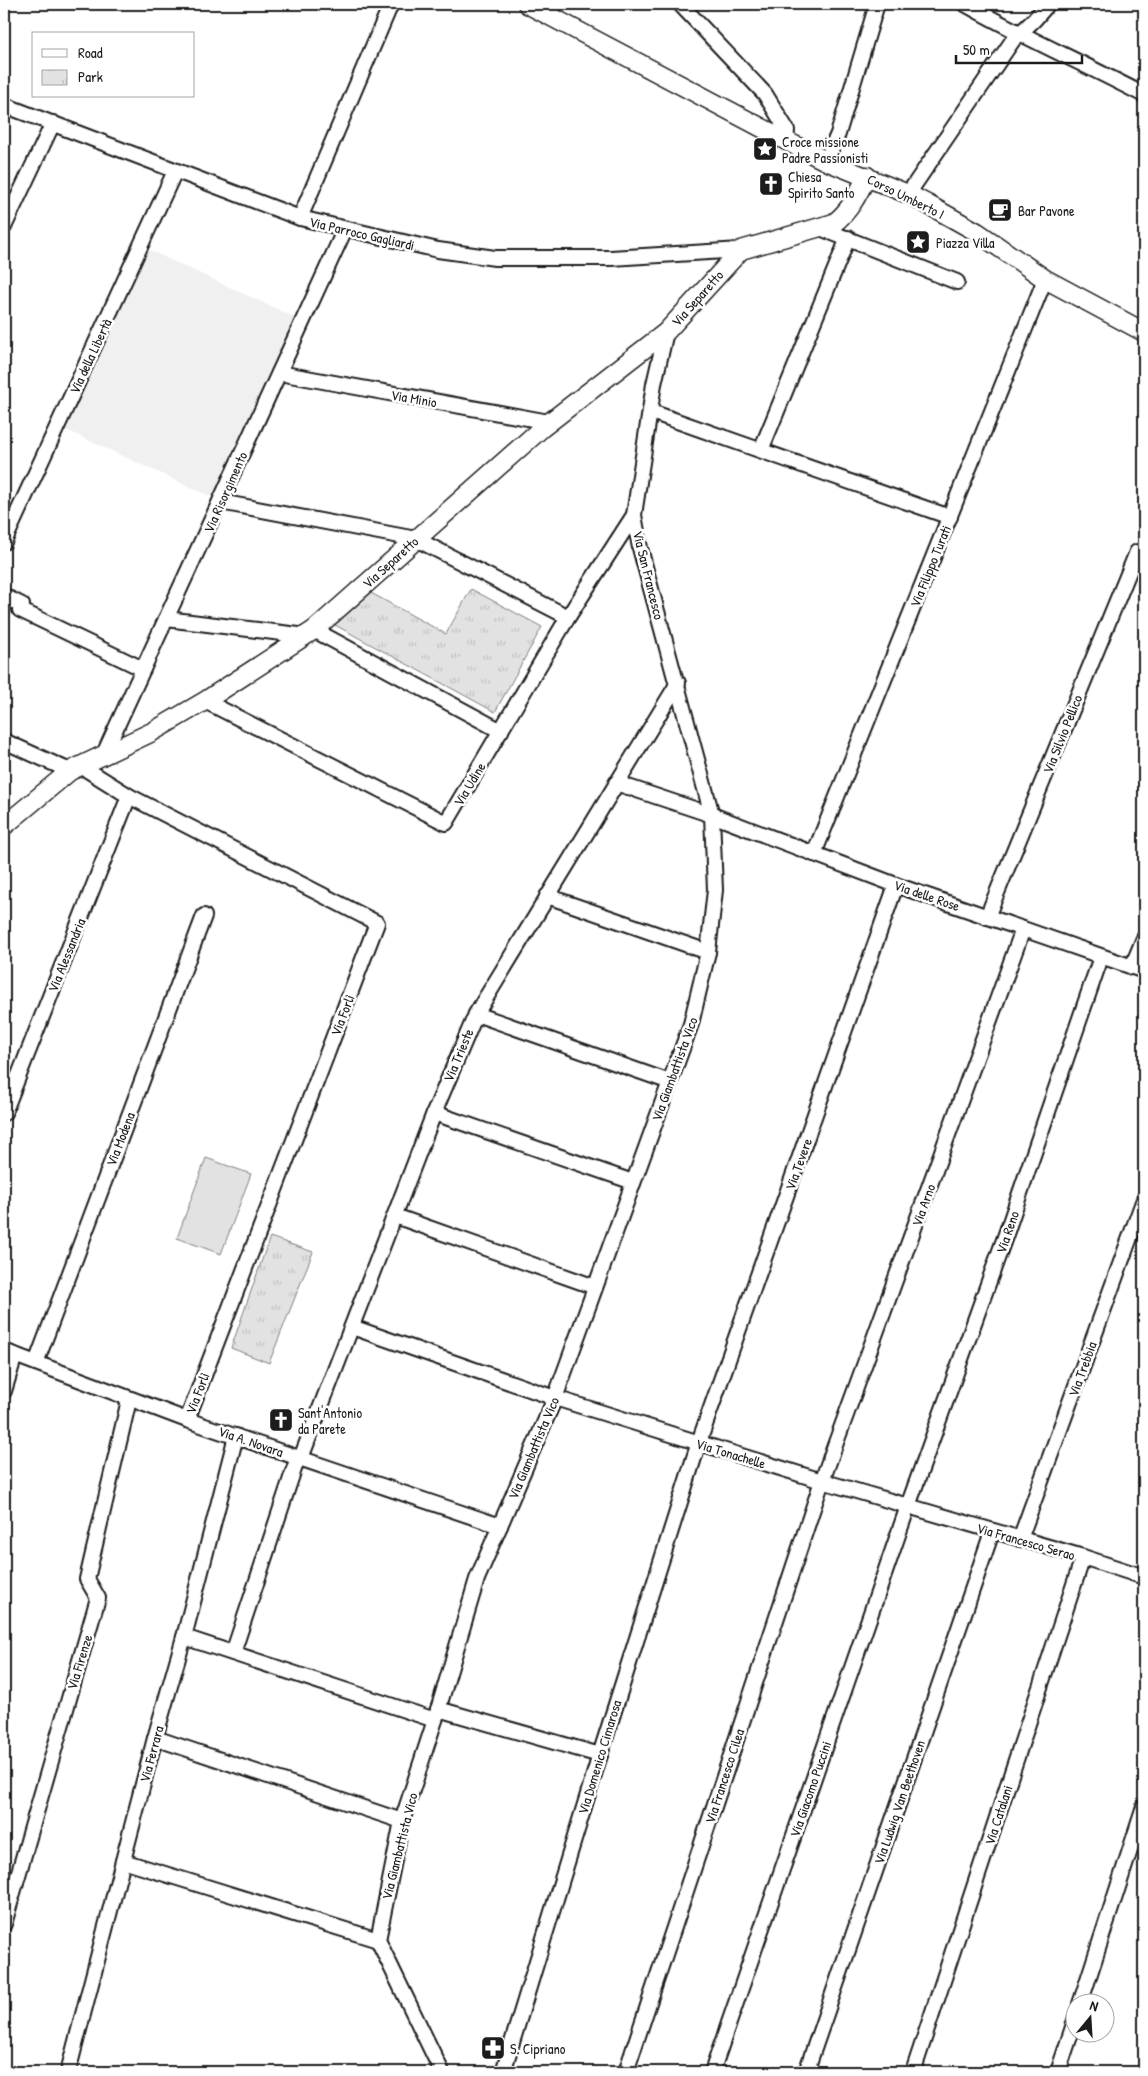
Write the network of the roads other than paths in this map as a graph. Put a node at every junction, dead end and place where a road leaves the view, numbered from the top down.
1 (391, 4) edge
2 (527, 4) edge
3 (680, 4) edge
4 (877, 4) edge
5 (965, 4) edge
6 (1048, 4) edge
7 (1021, 33) junction
8 (1144, 95) edge
9 (4, 105) edge
10 (53, 123) junction
11 (786, 141) junction
12 (826, 161) junction
13 (175, 170) junction
14 (867, 176) junction
15 (908, 194) junction
16 (300, 218) junction
17 (4, 227) edge
18 (820, 228) junction
19 (346, 229) junction
20 (848, 238) junction
21 (741, 250) junction
22 (1045, 279) junction
23 (957, 282) dead end
24 (666, 332) junction
25 (1144, 332) edge
26 (278, 373) junction
27 (657, 414) dead end
28 (549, 422) junction
29 (761, 450) junction
30 (220, 502) junction
31 (634, 515) junction
32 (950, 517) junction
33 (416, 539) junction
34 (4, 542) edge
35 (1137, 552) dead end
36 (4, 596) edge
37 (568, 617) junction
38 (166, 619) junction
39 (310, 633) junction
40 (143, 669) junction
41 (678, 683) junction
42 (205, 702) junction
43 (501, 731) junction
44 (4, 741) edge
45 (104, 754) junction
46 (76, 769) junction
47 (616, 783) junction
48 (129, 796) junction
49 (712, 815) junction
50 (6, 820) edge
51 (814, 854) junction
52 (896, 885) junction
53 (547, 896) junction
54 (204, 916) dead end
55 (987, 917) junction
56 (1023, 930) junction
57 (1144, 938) edge
58 (708, 952) junction
59 (1101, 956) junction
60 (1138, 969) edge
61 (476, 1014) junction
62 (670, 1082) junction
63 (4, 1113) edge
64 (434, 1113) junction
65 (633, 1182) junction
66 (1144, 1199) edge
67 (395, 1216) junction
68 (595, 1287) junction
69 (352, 1327) junction
70 (9, 1353) edge
71 (36, 1362) junction
72 (4, 1391) edge
73 (555, 1398) junction
74 (129, 1400) junction
75 (187, 1420) junction
76 (236, 1436) junction
77 (699, 1442) junction
78 (299, 1458) junction
79 (822, 1481) junction
80 (908, 1506) junction
81 (500, 1526) junction
82 (992, 1532) junction
83 (1020, 1539) junction
84 (1084, 1557) junction
85 (1144, 1577) edge
86 (184, 1637) junction
87 (232, 1653) junction
88 (437, 1714) junction
89 (155, 1738) junction
90 (600, 1755) junction
91 (1144, 1807) edge
92 (402, 1821) junction
93 (123, 1861) junction
94 (4, 1924) edge
95 (378, 1940) junction
96 (1083, 1994) edge
97 (1067, 2044) edge
98 (68, 2072) edge
99 (442, 2072) edge
100 (502, 2072) edge
101 (626, 2072) edge
102 (712, 2072) edge
103 (806, 2072) edge
104 (913, 2072) edge
105 (1058, 2072) edge

1 - 16 street
2 - 11 street, Corso Umberto I
3 - 11 street
4 - 12 street
5 - 7 street
6 - 7 street
7 - 8 street
7 - 15 street
9 - 10 street, Via Parroco Gagliardi
10 - 13 street, Via Parroco Gagliardi
10 - 17 street
11 - 12 street, Corso Umberto I
12 - 14 street, Corso Umberto I
13 - 16 street, Via Parroco Gagliardi
13 - 34 street, Via della Libertà
14 - 15 street, Corso Umberto I
14 - 18 street
15 - 22 street, Corso Umberto I
16 - 19 street, Via Parroco Gagliardi
18 - 20 street
18 - 21 street
19 - 21 street, Via Parroco Gagliardi
19 - 26 street, Via Risorgimento
20 - 23 street
20 - 29 street
21 - 24 street, Via Separetto
22 - 25 street, Corso Umberto I
22 - 32 street, Via Filippo Turati
24 - 28 street, Via Separetto
24 - 31 street, Via San Francesco
26 - 28 street, Via Minio
26 - 30 street, Via Risorgimento
27 - 29 street
28 - 33 street, Via Separetto
29 - 32 street
30 - 33 street
30 - 38 street, Via Risorgimento
31 - 37 street, Via Udine
31 - 41 street, Via San Francesco
32 - 51 street, Via Filippo Turati
33 - 37 street
33 - 39 street, Via Separetto
35 - 55 street, Via Silvio Pellico
36 - 40 street
37 - 43 street, Via Udine
38 - 39 street
38 - 40 street, Via Risorgimento
39 - 42 street, Via Separetto
39 - 43 street
40 - 45 street, Via Risorgimento
41 - 47 street, Via Trieste
41 - 49 street, Via San Francesco
42 - 43 street, Via Udine
42 - 45 street, Via Separetto
44 - 46 street, Via Forlì
45 - 46 street, Via Separetto
46 - 48 street, Via Forlì
46 - 50 street, Via Separetto
47 - 49 street, Via delle Rose
47 - 53 street, Via Trieste
48 - 63 street, Via Alessandria
48 - 75 street, Via Forlì
49 - 51 street, Via delle Rose
49 - 58 street, Via Giambattista Vico
51 - 52 street, Via delle Rose
52 - 55 street, Via delle Rose
52 - 77 street, Via Tevere
53 - 58 street
53 - 61 street, Via Trieste
54 - 71 street, Via Modena
55 - 56 street, Via delle Rose
56 - 59 street, Via delle Rose
56 - 79 street, Via Arno
57 - 60 street
58 - 62 street, Via Giambattista Vico
59 - 60 street, Via delle Rose
59 - 80 street, Via Reno
61 - 62 street
61 - 64 street, Via Trieste
62 - 65 street, Via Giambattista Vico
64 - 65 street
64 - 67 street, Via Trieste
65 - 68 street, Via Giambattista Vico
66 - 83 street, Via Trebbia
67 - 68 street
67 - 69 street, Via Trieste
68 - 73 street, Via Giambattista Vico
69 - 73 street, Via Tonachelle
69 - 78 street, Via Trieste
70 - 71 street, Via A. Novara
70 - 72 street
71 - 74 street, Via A. Novara
73 - 77 street, Via Tonachelle
73 - 81 street, Via Giambattista Vico
74 - 75 street, Via A. Novara
74 - 94 street, Via Firenze
75 - 76 street, Via A. Novara
76 - 78 street, Via A. Novara
76 - 86 street, Via Ferrara
77 - 79 street, Via Tonachelle
77 - 90 street, Via Domenico Cimarosa
78 - 81 street, Via A. Novara
78 - 87 street, Via Trieste
79 - 80 street, Via Tonachelle
79 - 101 street, Via Francesco Cilea
80 - 82 street, Via Francesco Serao
80 - 102 street, Via Giacomo Puccini
81 - 88 street, Via Giambattista Vico
82 - 83 street, Via Francesco Serao
82 - 103 street, Via Ludwig Van Beethoven
83 - 84 street, Via Francesco Serao
84 - 85 street, Via Francesco Serao
84 - 104 street, Via Catalani
86 - 87 street
86 - 89 street, Via Ferrara
87 - 88 street
88 - 90 street
88 - 92 street, Via Giambattista Vico
89 - 92 street
89 - 93 street, Via Ferrara
90 - 100 street, Via Domenico Cimarosa
91 - 96 street
92 - 95 street, Via Giambattista Vico
93 - 95 street
93 - 98 street, Via Ferrara
95 - 99 street
97 - 105 street

